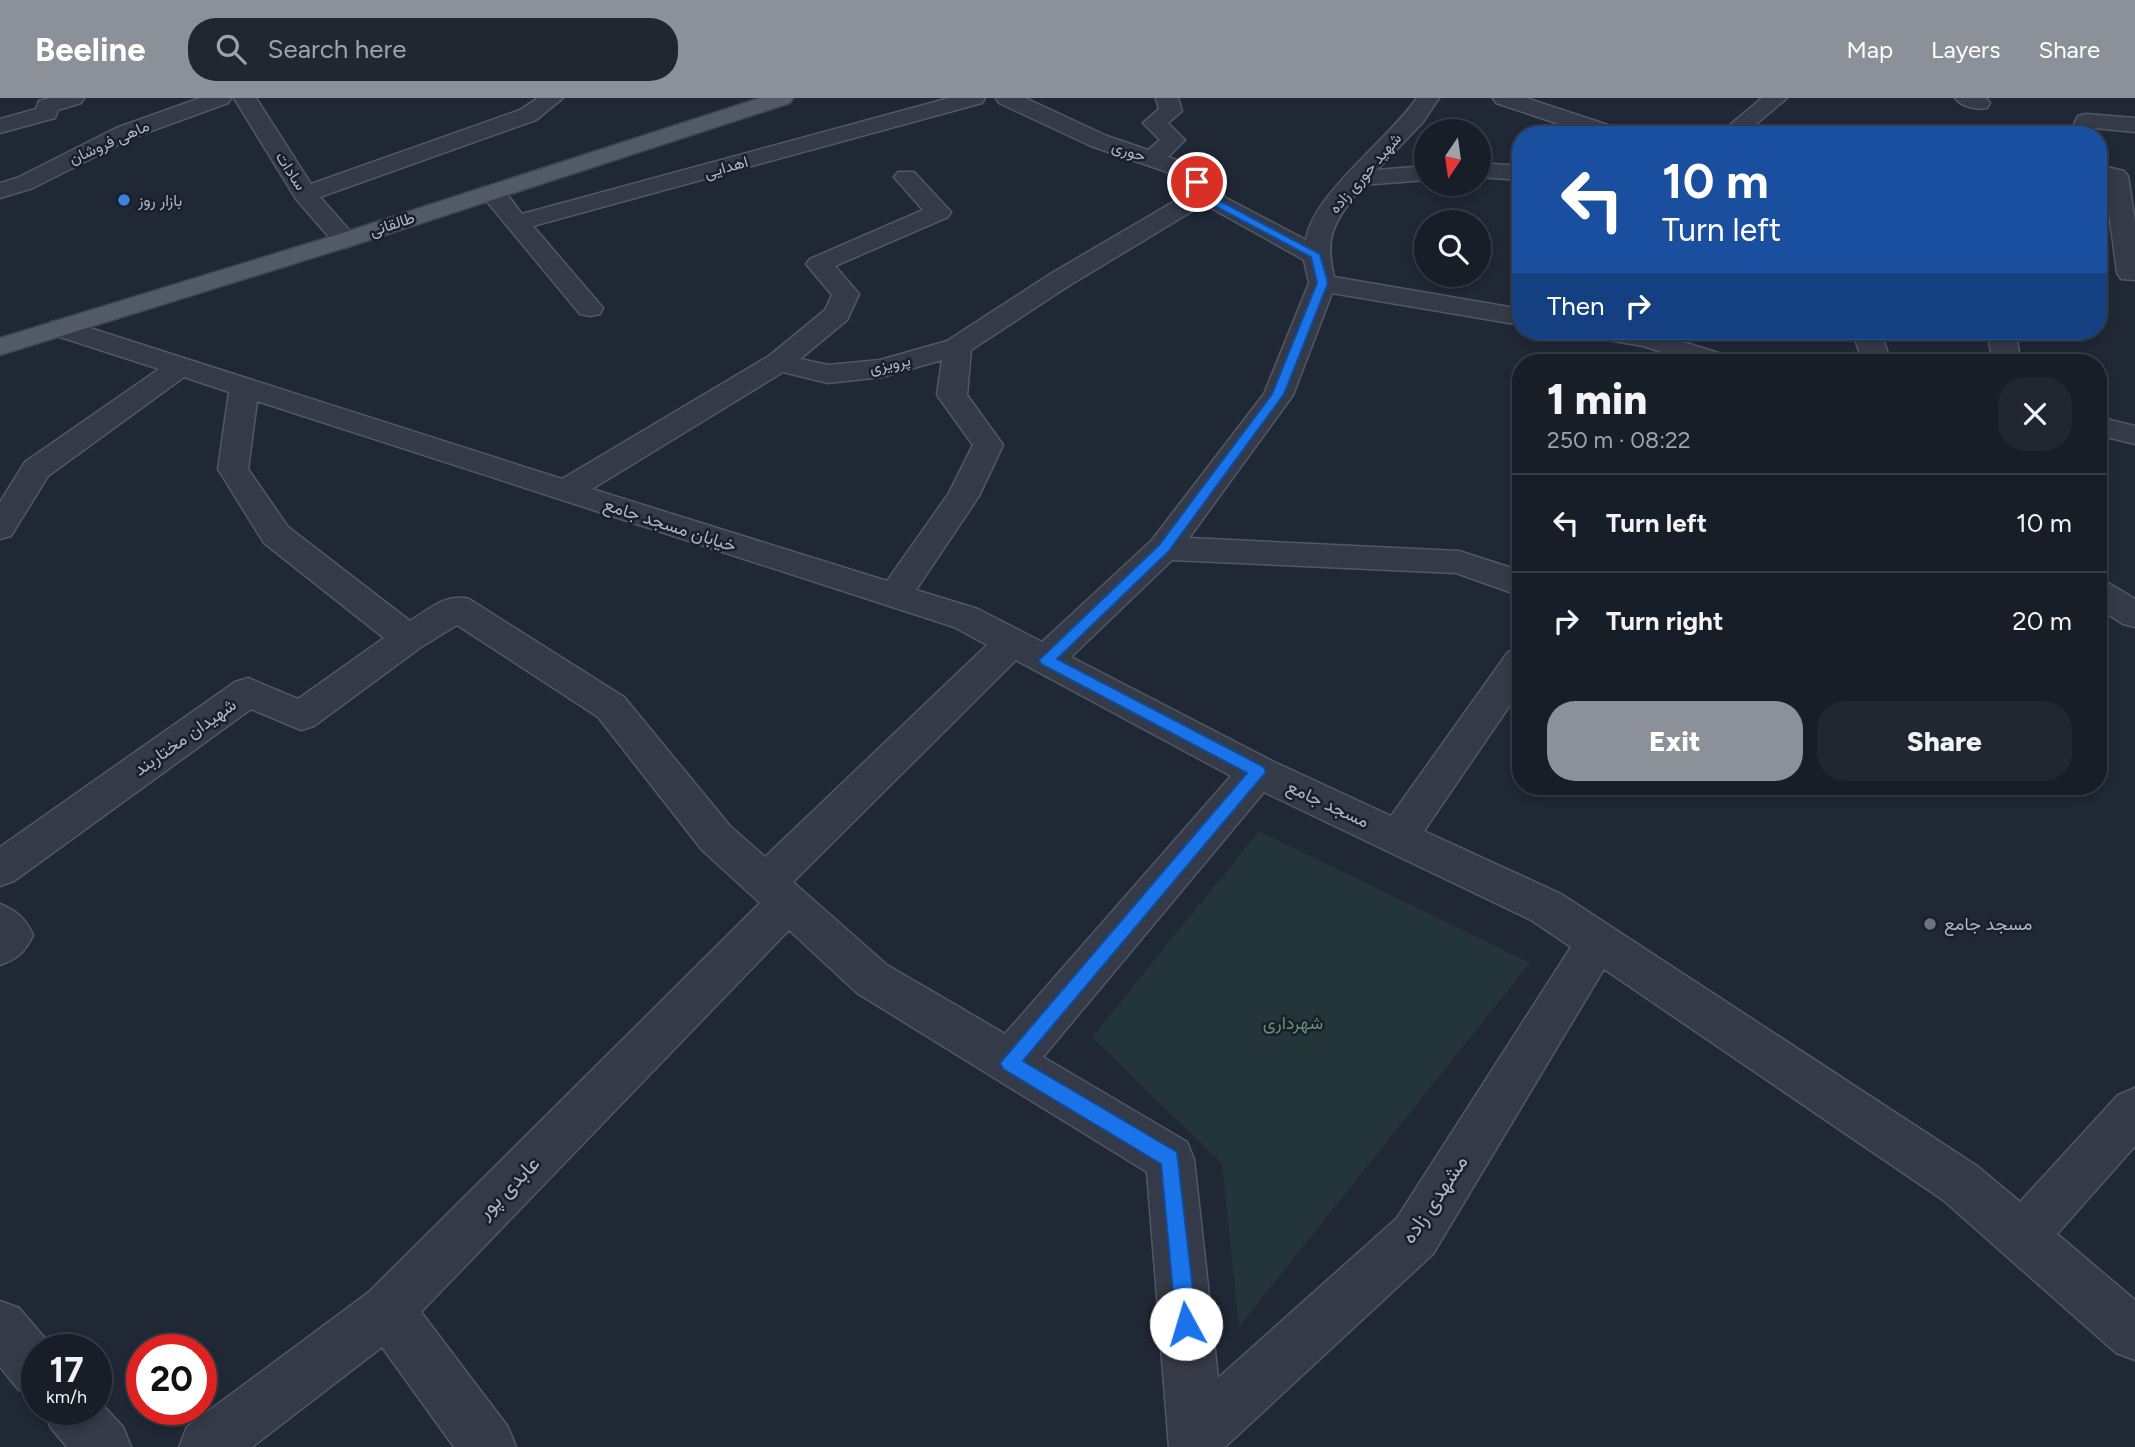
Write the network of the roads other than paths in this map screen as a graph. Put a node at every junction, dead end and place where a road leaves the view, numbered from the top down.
1 (73, 98) edge
2 (220, 98) edge
3 (245, 98) edge
4 (552, 98) edge
5 (782, 98) edge
6 (974, 98) edge
7 (1007, 98) edge
8 (1167, 98) edge
9 (1428, 98) edge
10 (1504, 98) edge
11 (1776, 98) edge
12 (0, 125) edge
13 (2135, 125) edge
14 (1588, 126) edge
15 (1740, 126) edge
16 (2084, 126) edge
17 (1151, 159) junction
18 (1491, 171) edge
19 (1512, 172) edge
20 (1414, 174) edge
21 (2107, 174) edge
22 (906, 177) dead end
23 (1355, 180) junction
24 (0, 191) edge
25 (491, 192) junction
26 (1207, 192) junction
27 (305, 194) junction
28 (517, 223) junction
29 (345, 240) junction
30 (1319, 270) junction
31 (2125, 271) edge
32 (590, 308) dead end
33 (1512, 315) edge
34 (61, 328) junction
35 (1651, 340) edge
36 (0, 347) edge
37 (957, 347) junction
38 (1694, 354) edge
39 (779, 362) junction
40 (180, 367) junction
41 (244, 387) junction
42 (2107, 428) edge
43 (2135, 435) edge
44 (566, 491) junction
45 (0, 528) edge
46 (1164, 548) junction
47 (1512, 581) edge
48 (894, 596) junction
49 (2107, 598) edge
50 (2135, 615) edge
51 (409, 638) junction
52 (1012, 642) junction
53 (1046, 660) junction
54 (1512, 674) edge
55 (1258, 772) junction
56 (1398, 837) junction
57 (0, 869) edge
58 (777, 893) junction
59 (0, 923) edge
60 (1598, 941) junction
61 (0, 946) edge
62 (1009, 1063) junction
63 (2135, 1111) edge
64 (2022, 1236) junction
65 (387, 1310) junction
66 (0, 1327) edge
67 (2135, 1334) edge
68 (21, 1351) edge
69 (84, 1425) edge
70 (1197, 1441) edge
71 (103, 1447) edge
72 (208, 1447) edge
73 (488, 1447) edge

1 - 12 street
2 - 24 street, ماهی فروشان
3 - 27 street, سادات
4 - 27 street
5 - 25 main road, طالقانی
6 - 28 street, اهدایی
7 - 17 street, حوری
8 - 17 street
9 - 23 street, شهید حوری زاده
10 - 14 street
11 - 15 street
13 - 16 street
17 - 26 street, حوری
18 - 19 street
20 - 23 street
21 - 31 street
22 - 39 street
23 - 30 street, شهید حوری زاده
25 - 28 street
25 - 29 main road, طالقانی
26 - 30 street, حوری
26 - 37 street, پرویزی
27 - 29 street, سادات
28 - 32 street
29 - 34 main road, طالقانی
30 - 33 street, حوری
30 - 46 street, شهید حوری زاده
34 - 36 main road, طالقانی
34 - 40 street, خیابان مسجد جامع
35 - 38 street
37 - 39 street, پرویزی
37 - 48 street
39 - 44 street
40 - 41 street, خیابان مسجد جامع
40 - 45 street
41 - 44 street, خیابان مسجد جامع
41 - 51 street
42 - 43 street
44 - 48 street, خیابان مسجد جامع
46 - 47 street
46 - 53 street, شهید حوری زاده
48 - 52 street, خیابان مسجد جامع
49 - 50 street
51 - 57 street, شهیدان مختاربند
51 - 58 street
52 - 53 street, خیابان مسجد جامع
52 - 58 street, عابدی پور
53 - 55 street, خیابان مسجد جامع
54 - 56 street
55 - 56 street, مسجد جامع
55 - 62 street
56 - 60 street, مسجد جامع
58 - 62 street
58 - 65 street, عابدی پور
59 - 61 street
60 - 64 street, مسجد جامع
60 - 70 street, مشهدی زاده
62 - 70 street
63 - 64 street
64 - 67 street, مسجد جامع
65 - 72 street, عابدی پور
65 - 73 street
66 - 68 street
69 - 71 street

